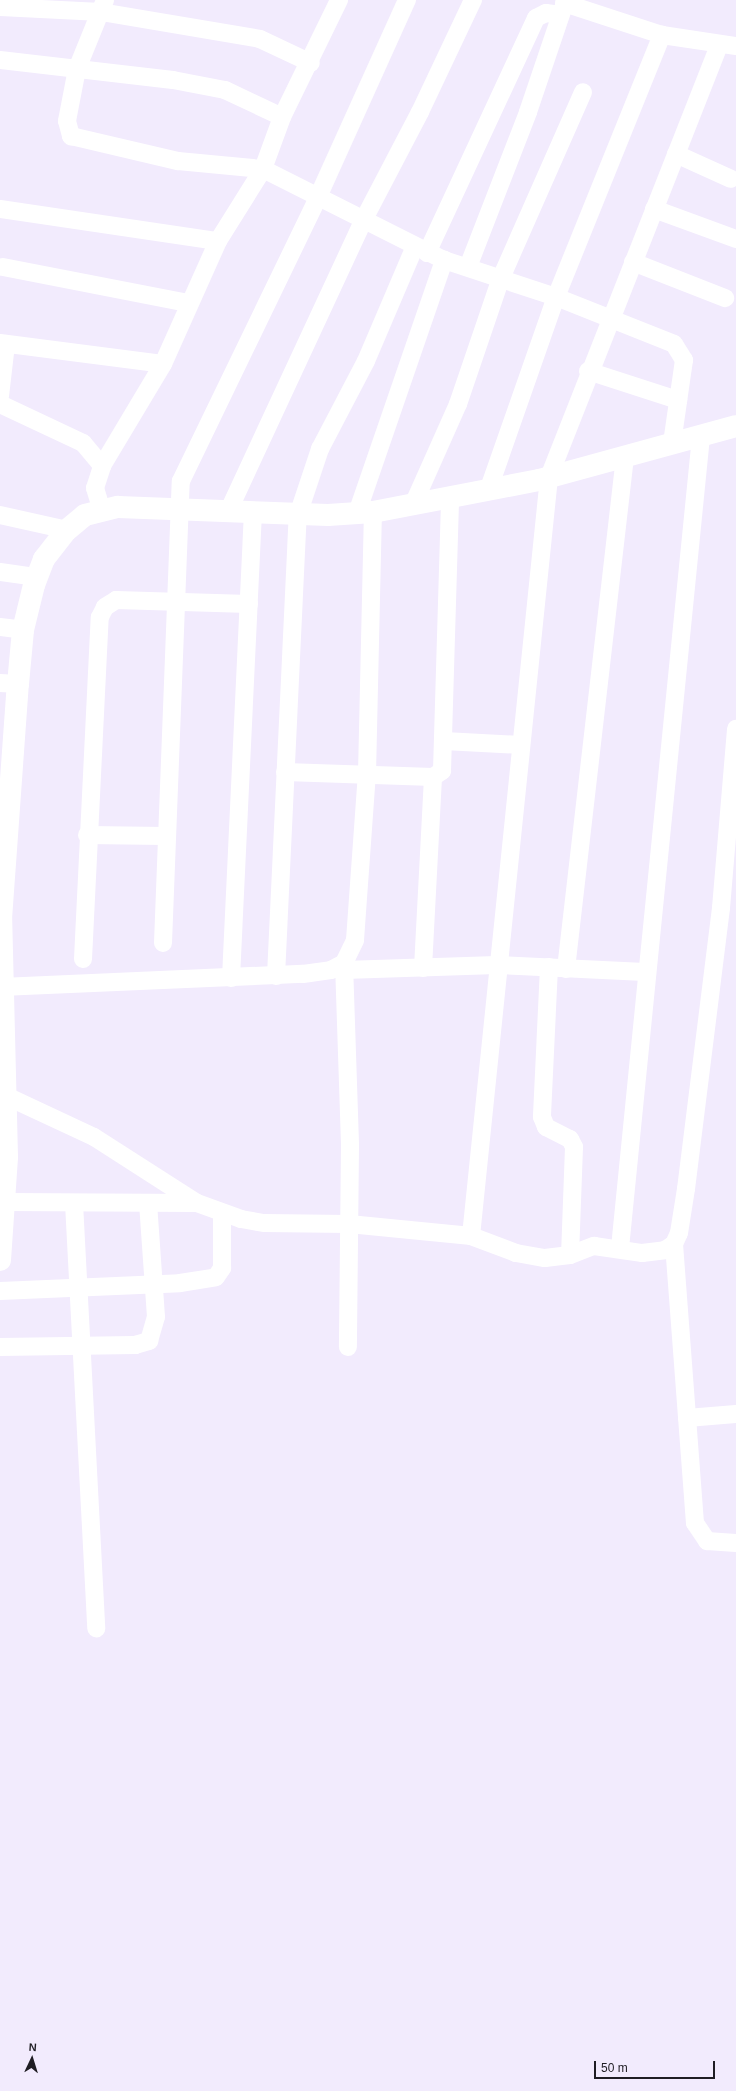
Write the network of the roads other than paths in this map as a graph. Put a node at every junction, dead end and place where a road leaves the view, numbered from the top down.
1 (339, 0) edge
2 (407, 0) edge
3 (473, 0) edge
4 (33, 5) edge
5 (103, 6) edge
6 (564, 6) edge
7 (0, 7) edge
8 (662, 35) junction
9 (728, 45) edge
10 (311, 63) junction
11 (1, 64) edge
12 (77, 69) junction
13 (583, 92) dead end
14 (282, 117) junction
15 (676, 154) junction
16 (262, 169) junction
17 (731, 179) dead end
18 (317, 196) junction
19 (0, 209) edge
20 (654, 209) junction
21 (363, 221) junction
22 (736, 239) edge
23 (218, 241) junction
24 (421, 249) junction
25 (444, 260) junction
26 (633, 262) junction
27 (3, 267) dead end
28 (468, 268) junction
29 (501, 278) junction
30 (556, 297) junction
31 (725, 298) dead end
32 (189, 303) junction
33 (612, 318) junction
34 (3, 343) edge
35 (163, 364) junction
36 (588, 371) junction
37 (0, 396) edge
38 (678, 400) junction
39 (0, 404) edge
40 (736, 426) edge
41 (701, 436) junction
42 (672, 443) junction
43 (625, 457) junction
44 (102, 466) junction
45 (549, 477) junction
46 (488, 491) junction
47 (450, 498) junction
48 (413, 504) junction
49 (180, 509) junction
50 (102, 511) junction
51 (228, 512) junction
52 (365, 513) junction
53 (253, 514) junction
54 (0, 515) edge
55 (298, 515) junction
56 (67, 530) junction
57 (0, 572) edge
58 (37, 577) junction
59 (176, 601) junction
60 (249, 604) junction
61 (0, 627) edge
62 (23, 630) junction
63 (9, 683) edge
64 (736, 729) edge
65 (7, 732) edge
66 (444, 741) junction
67 (520, 745) junction
68 (735, 748) edge
69 (285, 772) junction
70 (367, 774) junction
71 (432, 777) junction
72 (86, 835) junction
73 (165, 836) junction
74 (3, 840) edge
75 (728, 908) edge
76 (163, 943) dead end
77 (82, 959) dead end
78 (497, 965) junction
79 (344, 966) junction
80 (422, 968) junction
81 (557, 968) junction
82 (645, 972) junction
83 (276, 976) junction
84 (231, 978) junction
85 (1, 982) edge
86 (4, 1095) junction
87 (6, 1202) junction
88 (74, 1203) junction
89 (148, 1203) junction
90 (197, 1203) junction
91 (222, 1214) junction
92 (349, 1224) junction
93 (471, 1236) junction
94 (674, 1244) junction
95 (620, 1248) junction
96 (570, 1255) junction
97 (0, 1260) edge
98 (155, 1284) junction
99 (79, 1289) junction
100 (0, 1291) edge
101 (0, 1347) edge
102 (82, 1347) junction
103 (348, 1347) dead end
104 (736, 1414) edge
105 (687, 1418) junction
106 (736, 1543) edge
107 (96, 1628) dead end

1 - 10 street
2 - 18 street
3 - 21 street
4 - 5 street
4 - 7 street
5 - 10 street
5 - 12 street
6 - 8 street
6 - 24 street
6 - 28 street
8 - 9 street
8 - 30 street
9 - 15 street
10 - 14 street
11 - 12 street
12 - 14 street
12 - 16 street
13 - 29 street
14 - 16 street
15 - 17 street
15 - 20 street
16 - 18 street
16 - 23 street
18 - 21 street
18 - 49 street
19 - 23 street
20 - 22 street
20 - 26 street
21 - 24 street
21 - 51 street
23 - 32 street
24 - 25 street
24 - 55 street
25 - 28 street
25 - 52 street
26 - 31 street
26 - 33 street
27 - 32 street
28 - 29 street
29 - 30 street
29 - 48 street
30 - 33 street
30 - 46 street
32 - 35 street
33 - 36 street
33 - 38 street
34 - 35 street
34 - 37 street
35 - 44 street
36 - 38 street
36 - 45 street
38 - 42 street
39 - 44 street
40 - 41 main road
41 - 42 main road
41 - 82 street
42 - 43 main road
43 - 45 main road
43 - 81 street
44 - 50 street
45 - 46 main road
45 - 67 street
46 - 47 main road
47 - 48 main road
47 - 66 street
48 - 52 main road
49 - 50 main road
49 - 51 main road
49 - 59 street
50 - 56 main road
51 - 53 main road
52 - 55 main road
52 - 70 street
53 - 55 main road
53 - 60 street
54 - 56 street
55 - 69 street
56 - 58 main road
57 - 58 street
58 - 62 main road
59 - 60 street
59 - 72 street
59 - 73 street
60 - 84 street
61 - 62 street
62 - 63 main road
63 - 65 main road
64 - 68 street
65 - 74 main road
66 - 67 street
66 - 71 street
67 - 78 street
68 - 75 street
69 - 70 street
69 - 83 street
70 - 71 street
70 - 79 street
71 - 80 street
72 - 73 street
72 - 77 street
73 - 76 street
74 - 85 main road
75 - 94 street
78 - 80 street
78 - 81 street
78 - 93 street
79 - 80 street
79 - 83 street
79 - 92 street
81 - 82 street
81 - 96 street
82 - 95 street
83 - 84 street
84 - 85 street
85 - 86 main road
86 - 87 main road
86 - 90 street
87 - 88 street
87 - 97 main road
88 - 89 street
88 - 99 street
89 - 90 street
89 - 98 street
90 - 91 street
91 - 92 street
91 - 98 street
92 - 93 street
92 - 103 street
93 - 96 street
94 - 95 street
94 - 105 street
95 - 96 street
98 - 99 street
98 - 102 street
99 - 100 street
99 - 102 street
101 - 102 street
102 - 107 street
104 - 105 street
105 - 106 street

